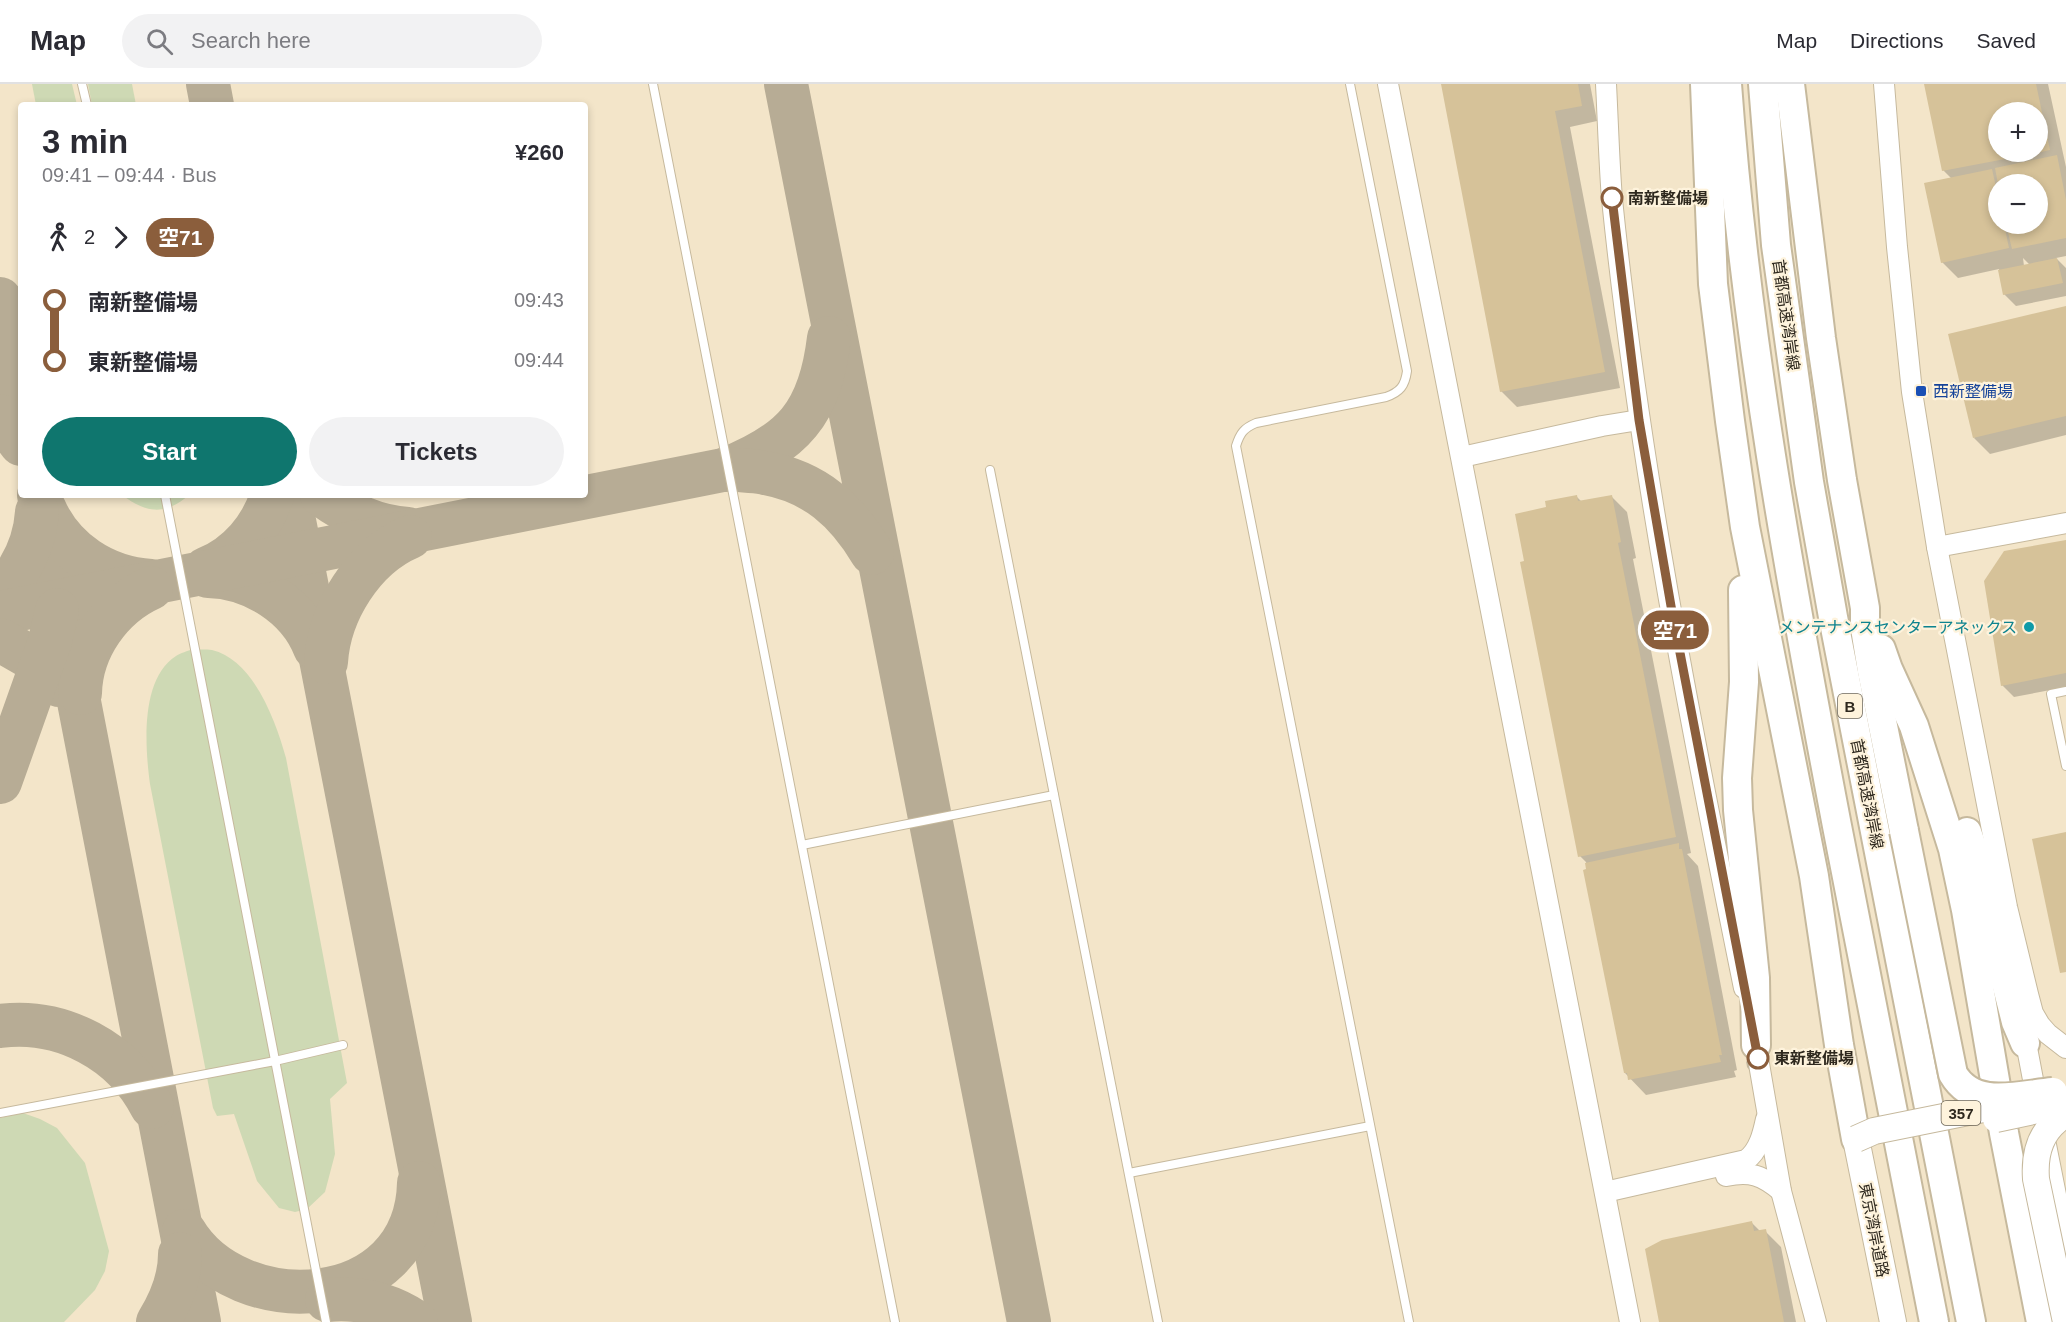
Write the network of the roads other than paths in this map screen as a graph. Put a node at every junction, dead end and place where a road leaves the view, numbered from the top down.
1 (82, 84) edge
2 (652, 84) edge
3 (1350, 84) edge
4 (1388, 84) edge
5 (1606, 84) edge
6 (1705, 84) edge
7 (1727, 84) edge
8 (1763, 84) edge
9 (1790, 84) edge
10 (1884, 84) edge
11 (86, 102) edge
12 (1639, 420) junction
13 (1462, 457) junction
14 (990, 470) dead end
15 (166, 498) edge
16 (2066, 523) edge
17 (1745, 527) junction
18 (1937, 547) junction
19 (1865, 608) junction
20 (2066, 691) edge
21 (1914, 726) junction
22 (2066, 766) edge
23 (1054, 795) junction
24 (802, 845) junction
25 (2007, 907) junction
26 (2025, 1043) junction
27 (343, 1045) dead end
28 (1756, 1046) junction
29 (2066, 1048) edge
30 (275, 1061) junction
31 (2063, 1100) edge
32 (1767, 1110) junction
33 (0, 1113) edge
34 (1370, 1126) junction
35 (1856, 1139) junction
36 (1128, 1173) junction
37 (1781, 1191) junction
38 (1606, 1197) junction
39 (2066, 1245) edge
40 (326, 1322) edge
41 (895, 1322) edge
42 (1158, 1322) edge
43 (1409, 1322) edge
44 (1630, 1322) edge
45 (1816, 1322) edge
46 (1893, 1322) edge
47 (1934, 1322) edge
48 (1971, 1322) edge
49 (2041, 1322) edge
50 (2066, 1322) edge

1 - 11 lane
2 - 24 lane
3 - 34 lane
4 - 13 street
5 - 12 street
6 - 17 highway
7 - 47 highway, 首都高速湾岸線 / B
8 - 48 highway, 首都高速湾岸線 / B
9 - 19 highway
10 - 18 street
12 - 13 street
12 - 28 street
13 - 38 street
14 - 23 lane
15 - 30 lane
16 - 18 street
17 - 28 highway
17 - 35 highway
18 - 25 street
19 - 21 highway
19 - 31 highway, bridge
20 - 22 lane
21 - 26 highway
21 - 49 highway
23 - 24 lane
23 - 36 lane
24 - 41 lane
25 - 26 street
25 - 29 street
26 - 39 street
27 - 30 lane
28 - 32 street
30 - 33 lane
30 - 40 lane
31 - 35 highway, 357, bridge
31 - 50 highway, bridge
32 - 37 street
32 - 38 street
34 - 36 lane
34 - 43 lane
35 - 46 highway, 東京湾岸道路
36 - 42 lane
37 - 38 street
37 - 45 street
38 - 44 street

